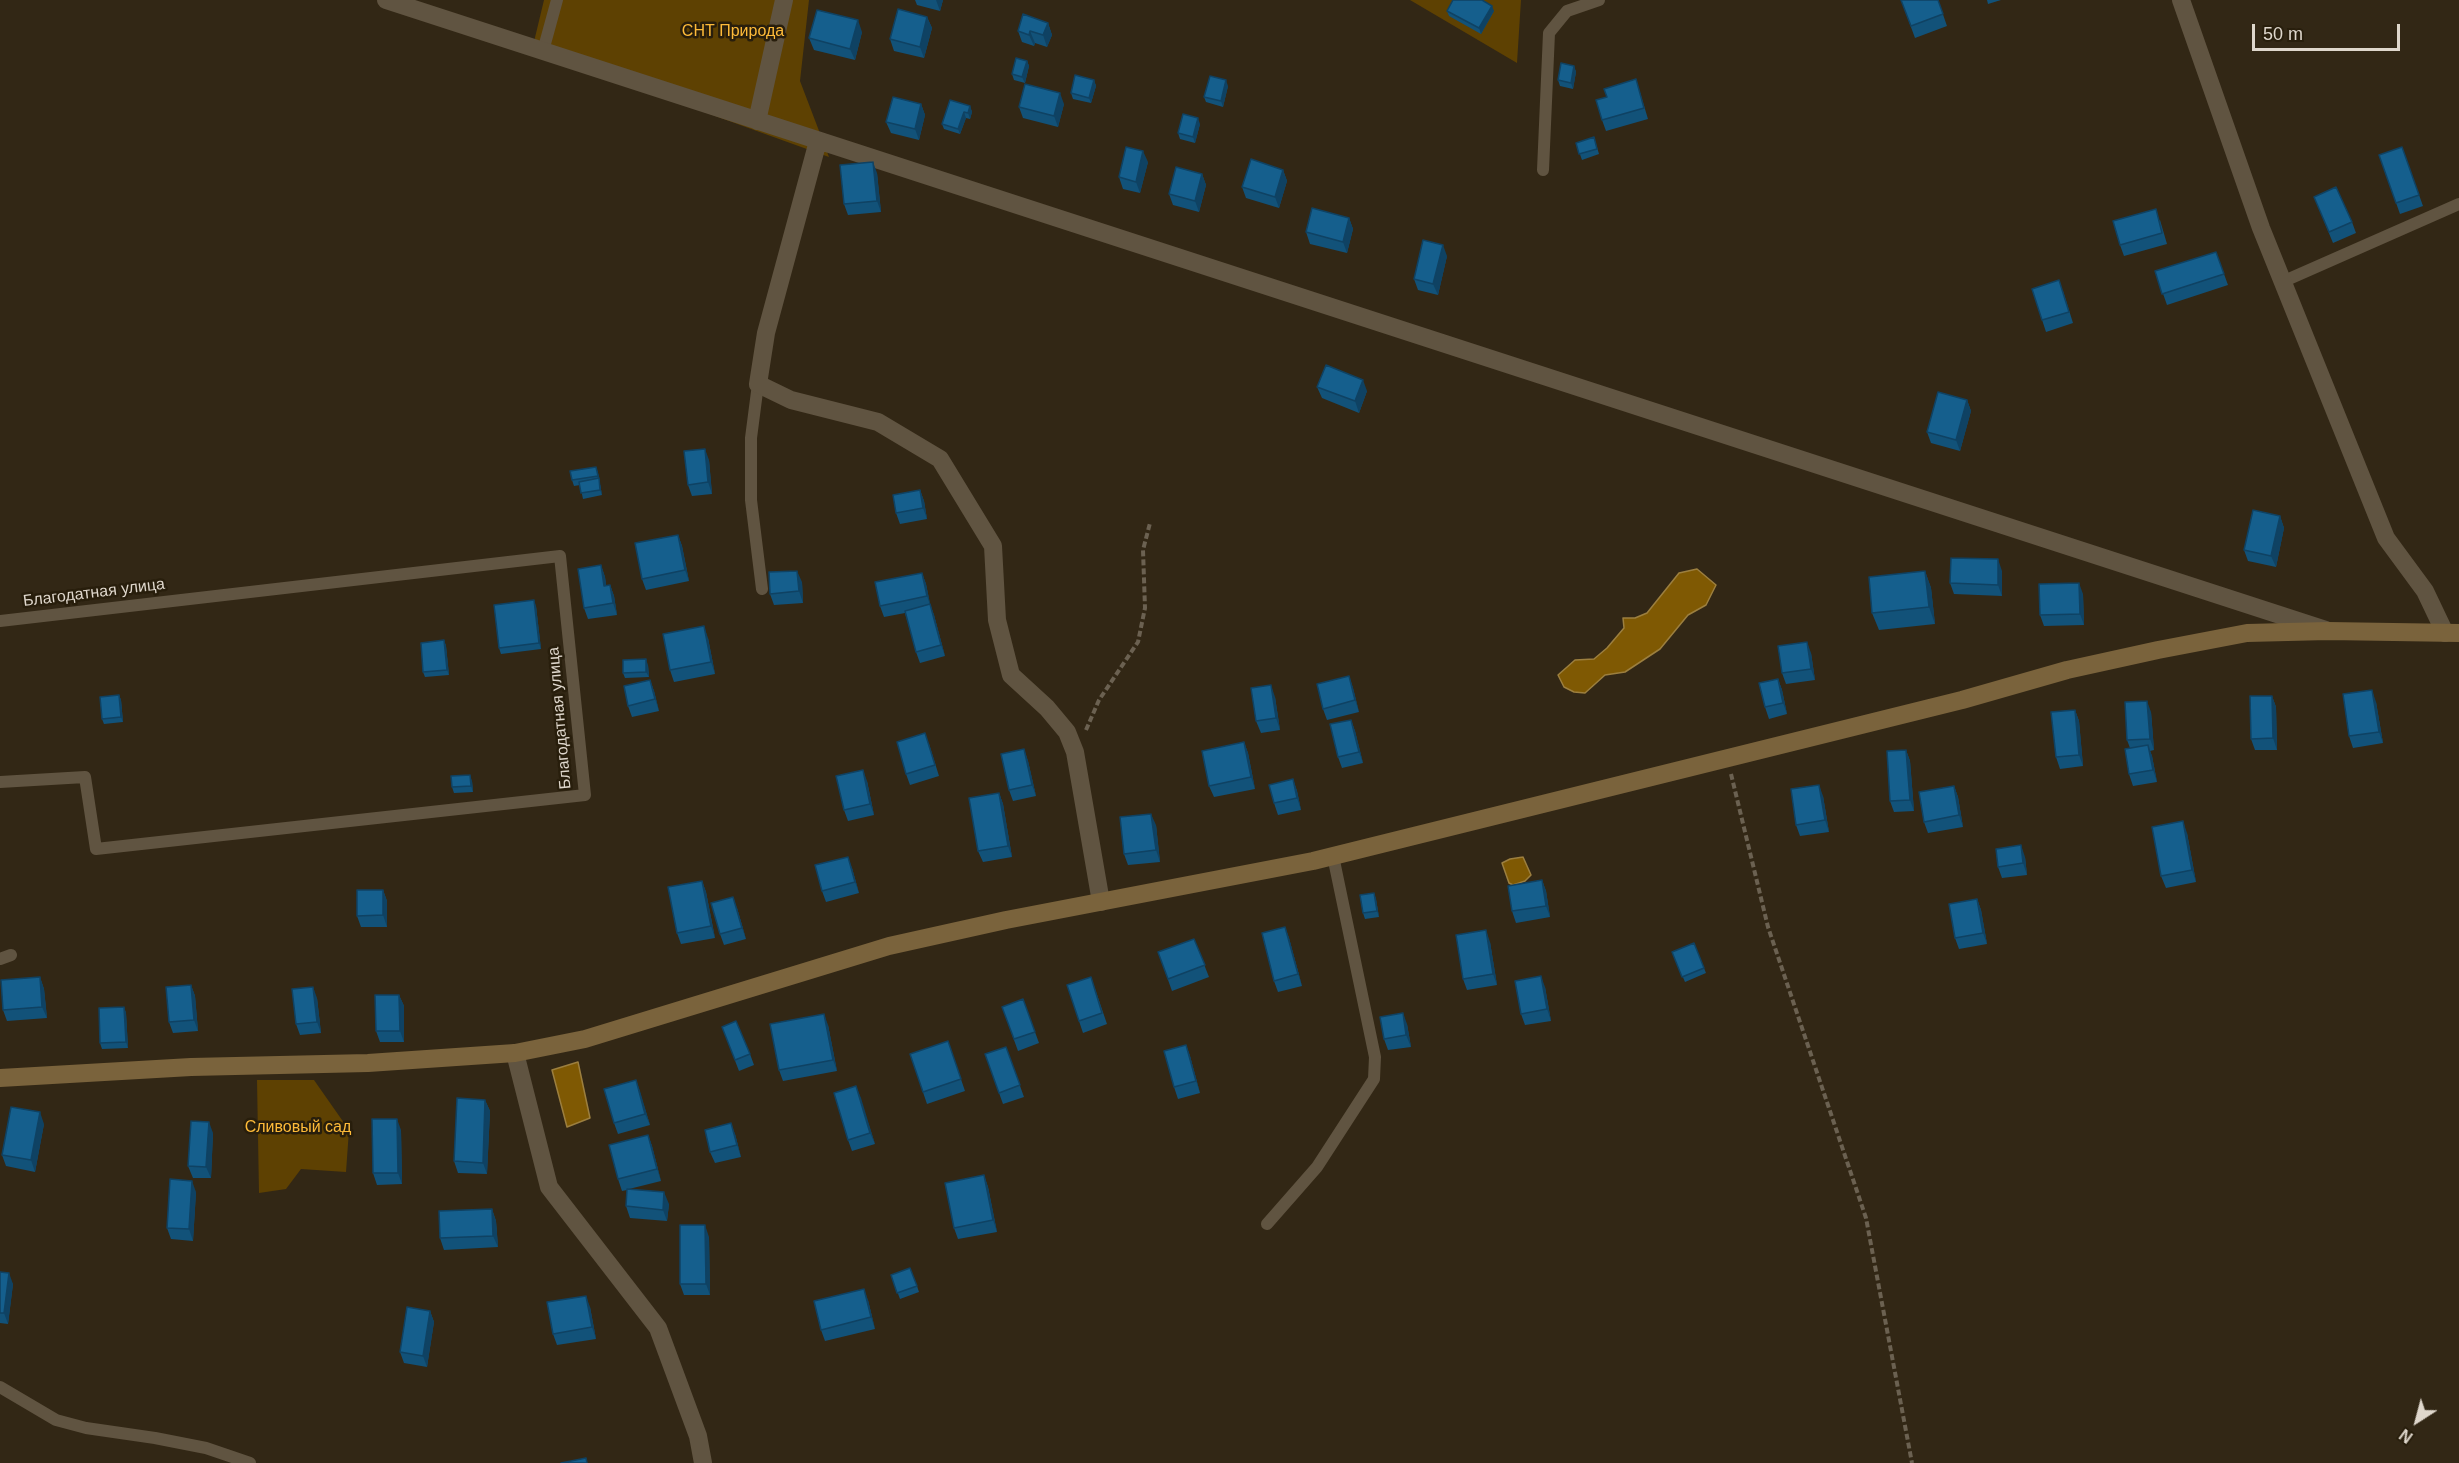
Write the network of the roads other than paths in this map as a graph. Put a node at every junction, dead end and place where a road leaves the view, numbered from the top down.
1 (386, 0) edge
2 (557, 0) edge
3 (784, 0) edge
4 (1599, 0) edge
5 (2181, 0) edge
6 (543, 51) junction
7 (757, 121) junction
8 (818, 141) junction
9 (1543, 170) dead end
10 (2459, 204) edge
11 (2282, 282) junction
12 (758, 384) junction
13 (762, 589) dead end
14 (0, 621) edge
15 (2328, 631) junction
16 (2452, 633) edge
17 (0, 782) edge
18 (1333, 856) junction
19 (1101, 902) junction
20 (515, 1053) junction
21 (0, 1078) edge
22 (1267, 1224) dead end
23 (0, 1387) edge
24 (250, 1463) edge
25 (703, 1463) edge

1 - 6 street
2 - 6 lane
3 - 7 street
4 - 9 lane
5 - 11 street
6 - 7 street
7 - 8 street
8 - 12 street
8 - 15 street
10 - 11 lane
11 - 16 street
12 - 13 lane
12 - 19 street
14 - 17 lane, Благодатная улица
15 - 16 street
15 - 18 street
18 - 19 street
18 - 22 lane
19 - 20 street
20 - 21 street
20 - 25 street
23 - 24 lane

